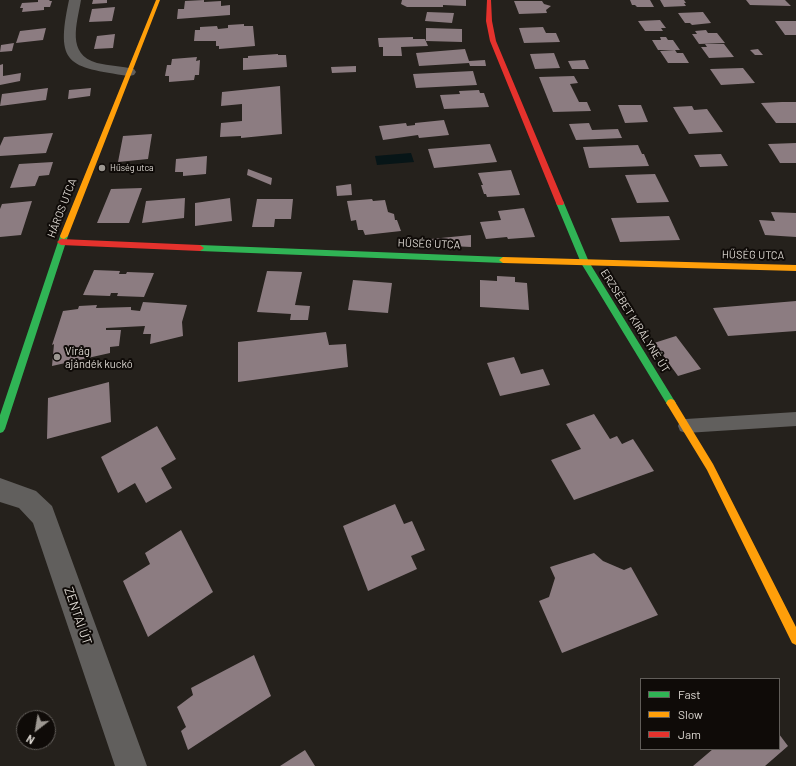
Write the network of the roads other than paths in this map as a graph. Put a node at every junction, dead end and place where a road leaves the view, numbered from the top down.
1 (75, 0) edge
2 (158, 0) edge
3 (489, 0) edge
4 (129, 72) junction
5 (61, 242) junction
6 (585, 263) junction
7 (796, 268) edge
8 (796, 419) edge
9 (686, 426) junction
10 (0, 429) edge
11 (0, 490) edge
12 (796, 639) edge
13 (131, 766) edge

1 - 4 street
2 - 4 street, HÁROS UTCA
3 - 6 street, ERZSÉBET KIRÁLYNÉ ÚT
4 - 5 street, HÁROS UTCA
5 - 6 street, HŰSÉG UTCA
5 - 10 street, HÁROS UTCA
6 - 7 street, HŰSÉG UTCA
6 - 9 street, ERZSÉBET KIRÁLYNÉ ÚT
8 - 9 lane
9 - 12 street, ERZSÉBET KIRÁLYNÉ ÚT
11 - 13 street, ZENTAI ÚT

